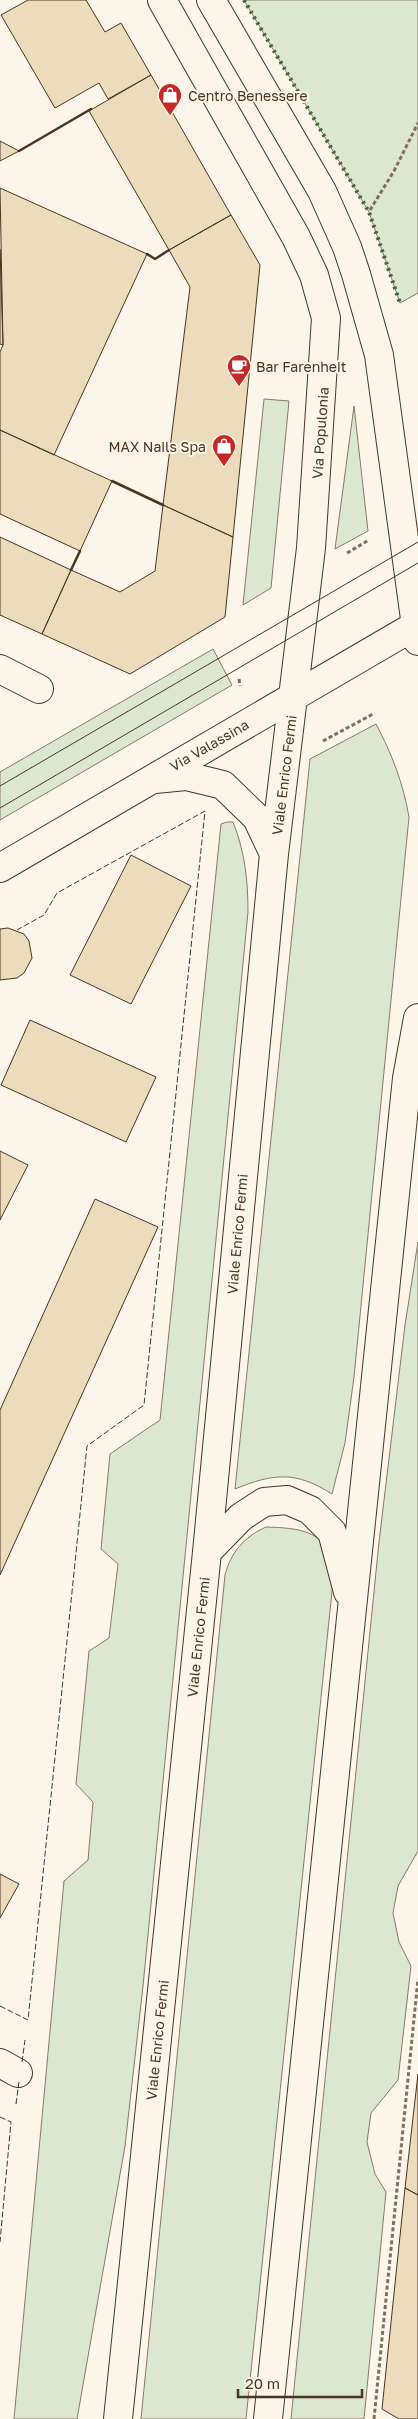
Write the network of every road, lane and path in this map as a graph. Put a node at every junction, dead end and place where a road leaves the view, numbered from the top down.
1 (162, 0) edge
2 (211, 0) edge
3 (418, 122) edge
4 (369, 212) dead end
5 (370, 539) dead end
6 (346, 554) dead end
7 (417, 630) edge
8 (0, 670) edge
9 (39, 689) dead end
10 (293, 696) junction
11 (373, 714) dead end
12 (321, 742) dead end
13 (149, 780) junction
14 (274, 854) junction
15 (0, 868) edge
16 (418, 1018) edge
17 (207, 1552) junction
18 (352, 1608) junction
19 (418, 1978) edge
20 (118, 2419) edge
21 (268, 2419) edge
22 (374, 2419) edge

1 - 10 main road, Via Populonia
2 - 7 main road
3 - 4 path
5 - 6 path
7 - 10 main road, Via Valassina
8 - 9 main road
10 - 13 main road, Via Valassina
10 - 14 main road, Viale Enrico Fermi
11 - 12 path
13 - 14 main road, Viale Enrico Fermi
13 - 15 main road, Via Valassina
14 - 17 main road, Viale Enrico Fermi
16 - 18 main road
17 - 18 main road
17 - 20 main road, Viale Enrico Fermi
18 - 21 main road
19 - 22 path

